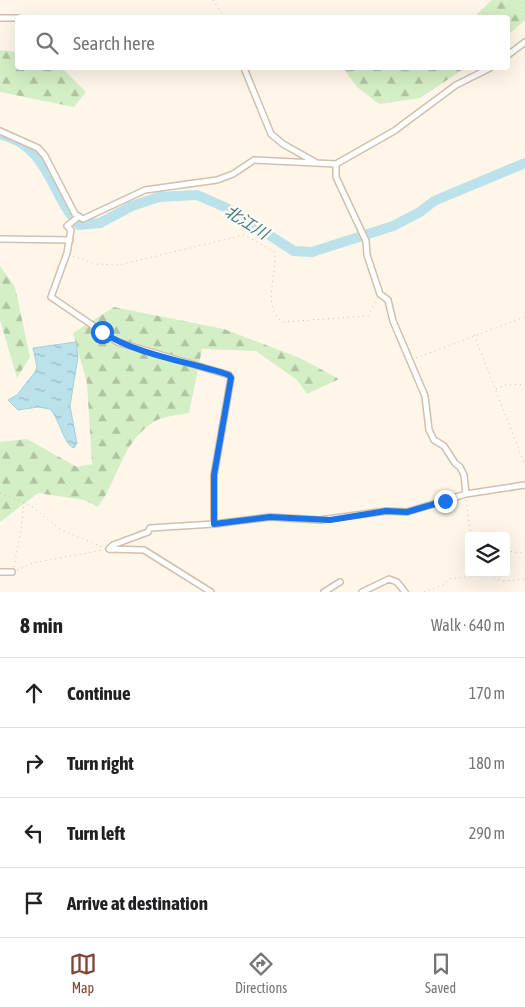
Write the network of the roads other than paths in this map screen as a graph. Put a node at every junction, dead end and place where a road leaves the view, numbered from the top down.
1 (0, 18) edge
2 (15, 18) edge
3 (525, 42) edge
4 (510, 53) edge
5 (245, 70) edge
6 (486, 70) edge
7 (0, 131) edge
8 (316, 162) junction
9 (336, 164) junction
10 (78, 217) junction
11 (0, 239) edge
12 (70, 240) junction
13 (525, 485) edge
14 (466, 494) junction
15 (214, 524) junction
16 (0, 572) edge
17 (12, 572) road end
18 (340, 582) dead end
19 (211, 592) edge
20 (324, 592) edge
21 (362, 592) edge
22 (405, 592) edge

1 - 2 street
3 - 4 street
5 - 8 street
6 - 9 street
7 - 10 street
8 - 9 street
8 - 10 street
9 - 14 street
10 - 12 street
11 - 12 street
12 - 15 street
13 - 14 street
14 - 15 street
15 - 19 street
16 - 17 street
18 - 20 street
21 - 22 street

